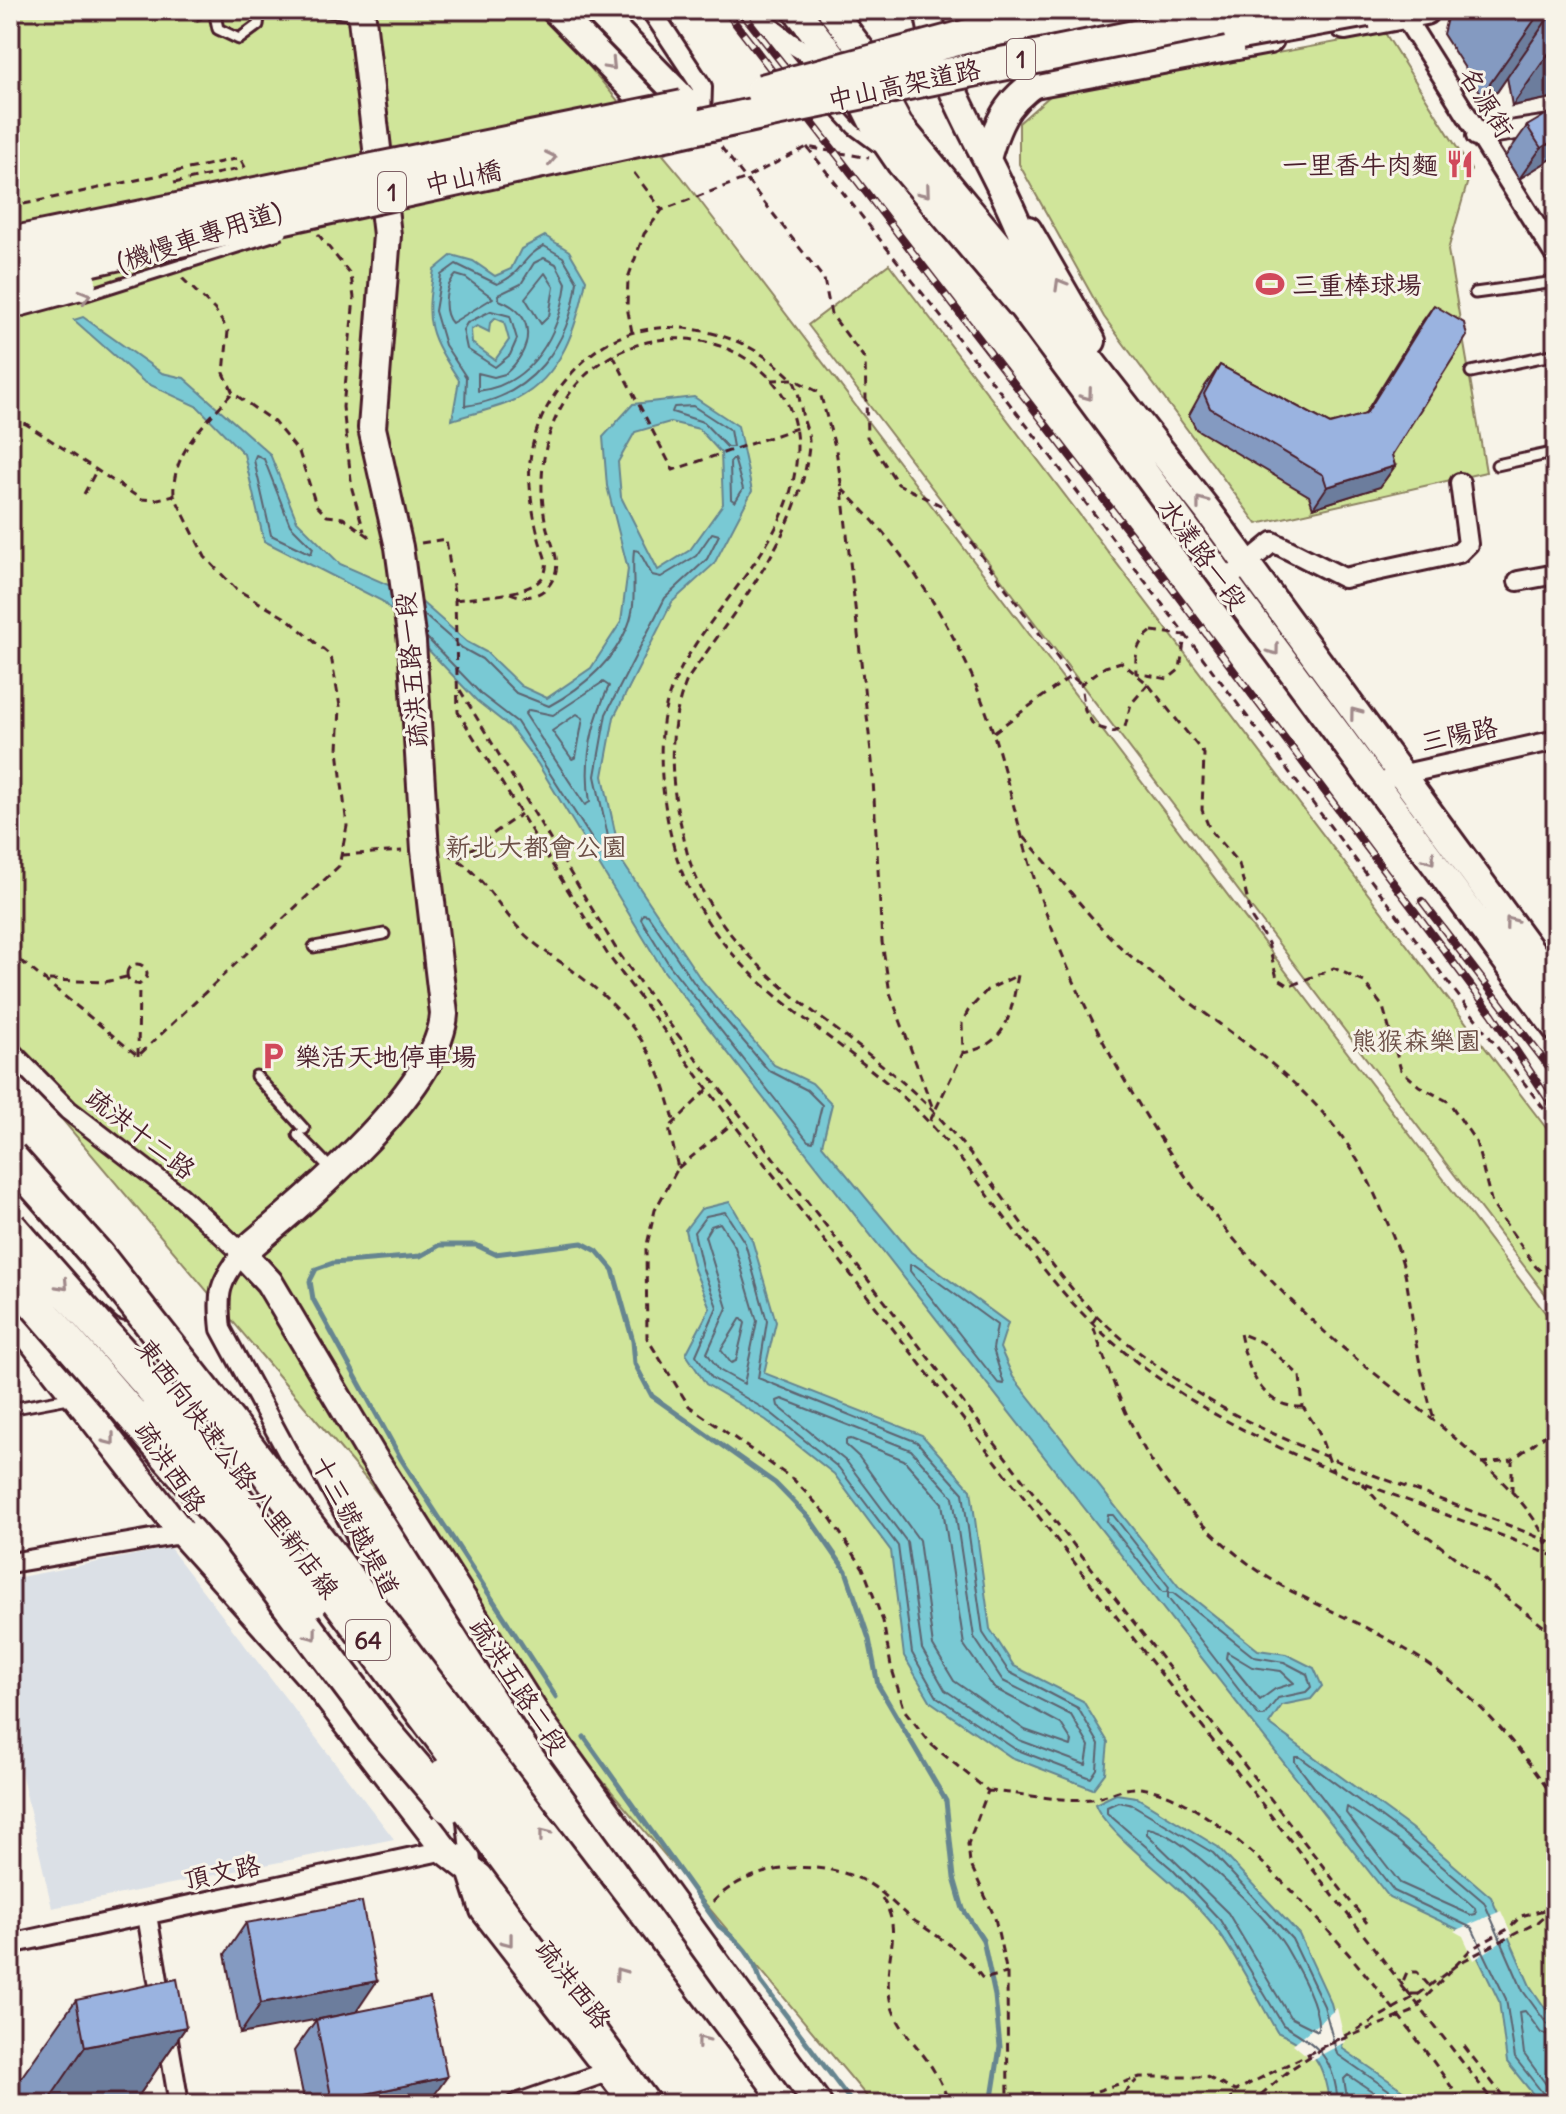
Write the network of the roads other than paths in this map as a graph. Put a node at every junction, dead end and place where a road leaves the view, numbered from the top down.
1 (260, 10) edge
2 (319, 10) edge
3 (555, 10) edge
4 (596, 10) edge
5 (651, 10) edge
6 (796, 10) edge
7 (831, 10) edge
8 (1046, 10) edge
9 (1097, 10) edge
10 (1157, 10) edge
11 (1185, 10) edge
12 (1268, 10) edge
13 (1330, 10) edge
14 (1367, 10) edge
15 (214, 12) edge
16 (750, 12) edge
17 (1414, 12) edge
18 (361, 13) edge
19 (932, 31) edge
20 (1091, 53) junction
21 (862, 73) junction
22 (950, 80) junction
23 (1034, 83) junction
24 (883, 95) junction
25 (769, 100) junction
26 (701, 117) junction
27 (1556, 124) edge
28 (1476, 136) junction
29 (987, 159) junction
30 (900, 163) junction
31 (271, 178) dead end
32 (398, 178) junction
33 (1002, 190) junction
34 (316, 222) junction
35 (295, 228) dead end
36 (10, 244) edge
37 (1556, 257) edge
38 (10, 277) edge
39 (1556, 282) edge
40 (1475, 293) dead end
41 (1028, 298) junction
42 (65, 301) dead end
43 (10, 302) edge
44 (1556, 354) edge
45 (1471, 372) dead end
46 (1140, 425) junction
47 (1556, 452) edge
48 (1497, 465) dead end
49 (1460, 483) dead end
50 (1246, 566) junction
51 (1556, 574) edge
52 (1518, 581) dead end
53 (1223, 583) junction
54 (1556, 740) edge
55 (1400, 773) junction
56 (1374, 783) junction
57 (384, 934) dead end
58 (314, 947) dead end
59 (1556, 985) edge
60 (1556, 1028) edge
61 (10, 1051) edge
62 (256, 1076) dead end
63 (10, 1157) edge
64 (333, 1171) junction
65 (10, 1184) edge
66 (10, 1195) edge
67 (10, 1227) edge
68 (242, 1253) junction
69 (10, 1261) edge
70 (10, 1275) edge
71 (12, 1319) edge
72 (147, 1320) junction
73 (76, 1397) junction
74 (10, 1409) edge
75 (212, 1529) junction
76 (183, 1534) junction
77 (10, 1563) edge
78 (317, 1684) junction
79 (445, 1850) junction
80 (472, 1873) junction
81 (147, 1915) junction
82 (10, 1944) edge
83 (571, 1949) junction
84 (610, 2071) junction
85 (179, 2104) edge
86 (516, 2104) edge
87 (635, 2104) edge
88 (667, 2104) edge
89 (687, 2104) edge
90 (715, 2104) edge
91 (748, 2104) edge
92 (818, 2104) edge

1 - 15 lane
2 - 18 lane
3 -> 26 street
4 - 26 street
5 - 26 street
6 - 21 street
7 - 21 street
8 - 19 main road, 1
9 - 25 highway, 1, bridge
10 - 19 main road, 1
11 - 25 highway, 中山高架道路 / 1, bridge
12 - 25 highway, 中山高架道路 / 1, bridge
13 - 20 main road, 1
14 - 25 highway, 1, bridge
16 - 21 street
16 - 30 lane
17 - 23 main road, 1
17 - 28 street, 名源街
18 - 64 street, 疏洪五路一段
19 - 21 main road, 1
19 - 22 street
20 - 22 main road, 1
20 - 23 street
21 - 24 main road
21 - 30 street, 水漾路一段
22 - 24 main road, 1
22 - 29 street
23 - 29 street
24 - 41 street, 水漾路一段
25 - 32 highway, 中山橋 / 1, bridge
27 - 28 street
28 - 37 street, 名源街
29 - 33 street
30 -> 41 street, 水漾路一段
31 - 32 lane, (機慢車專用道), bridge
32 - 34 highway, 中山橋 / 1, bridge
32 - 36 highway, 中山橋 / 1, bridge
33 - 41 street
46 -> 33 street
34 - 38 highway, 中山橋 / 1, bridge
34 - 43 highway, bridge
42 -> 35 lane, (機慢車專用道), bridge
39 - 40 lane
41 - 46 street, 水漾路一段
41 -> 53 street, 水漾路一段
44 - 45 lane
50 -> 46 street, 水漾路一段
47 - 48 lane
49 - 50 street
50 - 53 street
55 -> 50 street, 水漾路一段
51 - 52 street
53 -> 56 street, 水漾路一段
54 - 55 street, 三陽路
55 - 56 street, 三陽路
59 -> 55 street, 水漾路一段
56 -> 60 street, 水漾路一段
57 - 58 lane
61 - 68 street, 疏洪十二路
62 - 64 lane
63 - 72 highway, bridge
64 - 68 street, 疏洪五路一段
90 -> 65 highway, 東西向快速公路 八里新店線 / 64, bridge
66 - 72 highway, bridge
67 -> 83 highway, 東西向快速公路 八里新店線 / 64, bridge
68 - 80 street, 十三號越堤道
68 - 92 street, 疏洪五路二段
69 - 75 street, 疏洪西路
70 -> 83 highway, bridge
71 - 73 street, 疏洪西路
91 -> 72 highway, bridge
73 - 74 lane
73 -> 76 street, 疏洪西路
75 - 76 street
75 - 78 street, 疏洪西路
76 - 77 street
76 - 78 street, 疏洪西路
78 - 79 street, 疏洪西路
79 - 80 street, 疏洪西路
79 - 81 street, 頂文路
80 -> 84 street, 疏洪西路
80 - 88 street, 疏洪西路
81 - 82 street, 頂文路
81 - 85 street
83 - 89 highway, 東西向快速公路 八里新店線 / 64, bridge
84 - 86 street
84 - 87 street, 疏洪西路

